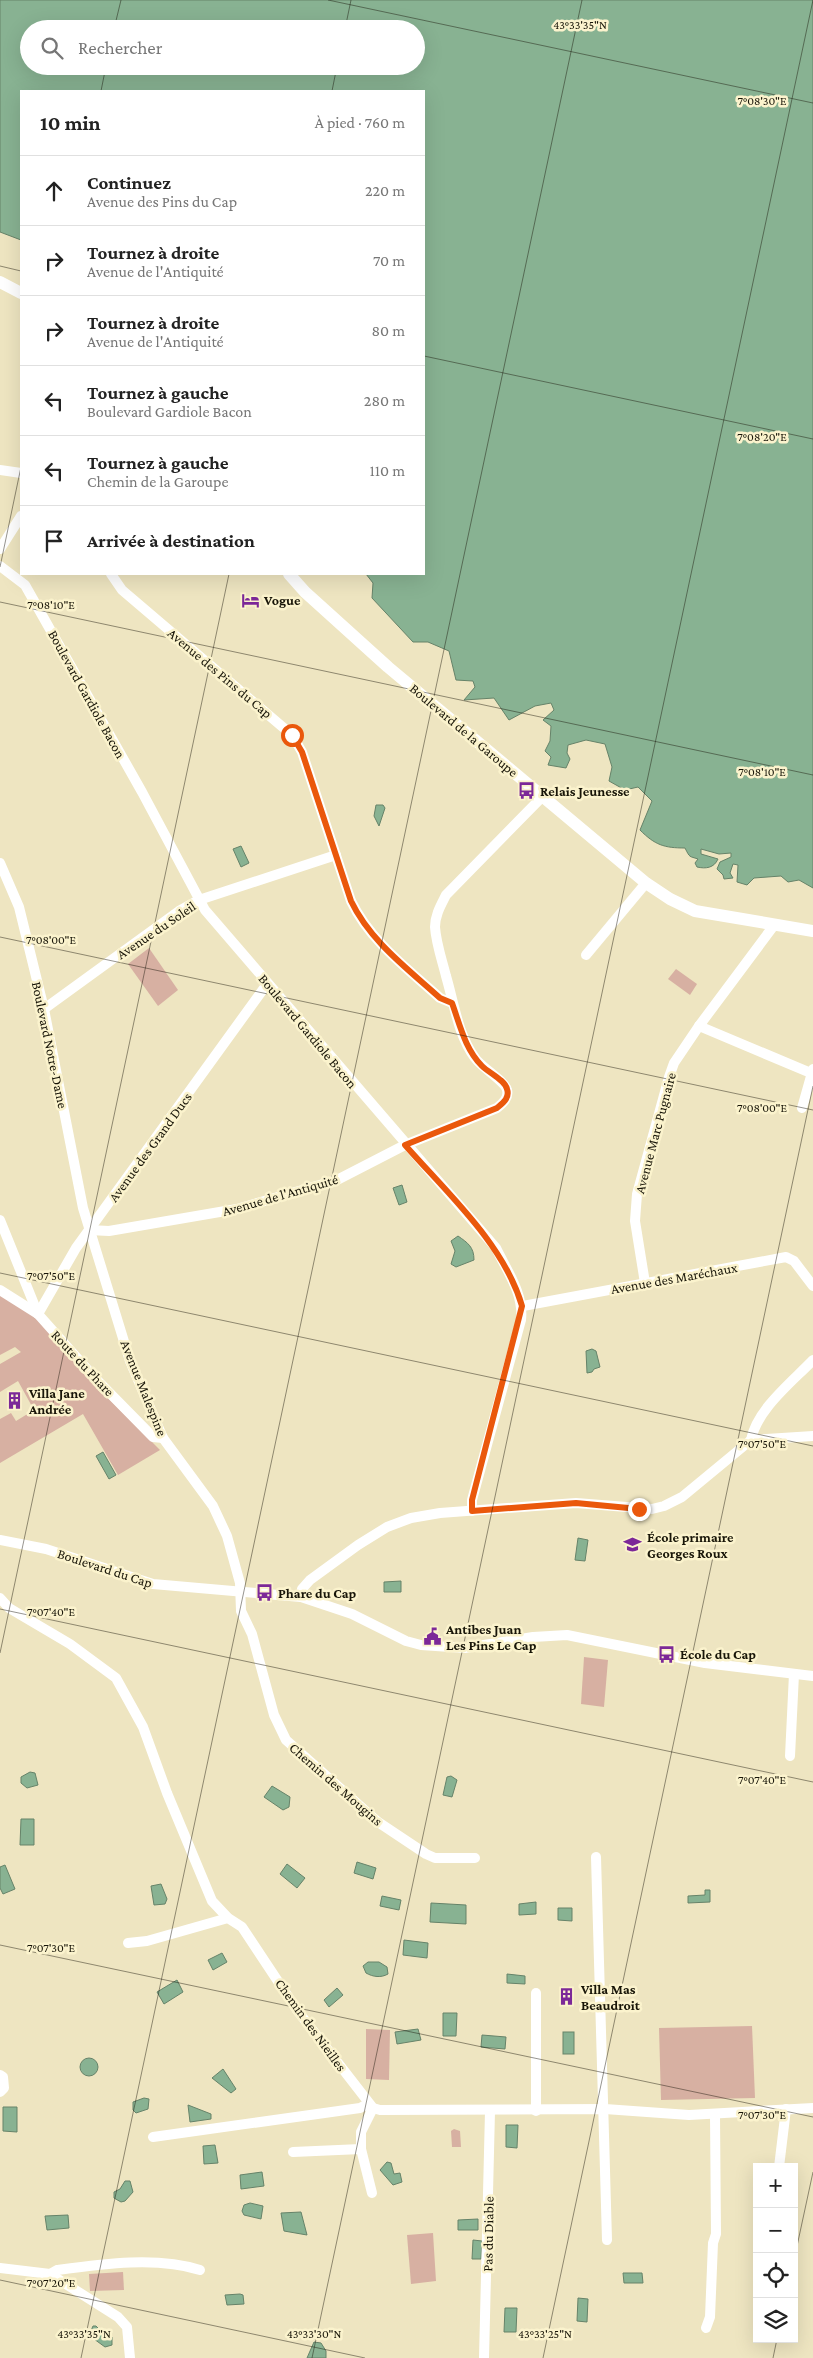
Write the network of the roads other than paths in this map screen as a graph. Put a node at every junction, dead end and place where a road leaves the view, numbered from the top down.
1 (0, 282) edge
2 (20, 292) edge
3 (0, 470) edge
4 (20, 473) edge
5 (20, 518) edge
6 (0, 549) edge
7 (0, 566) edge
8 (112, 575) edge
9 (290, 575) edge
10 (543, 796) junction
11 (336, 855) junction
12 (0, 863) edge
13 (646, 883) junction
14 (199, 900) junction
15 (775, 924) junction
16 (813, 931) edge
17 (586, 955) dead end
18 (267, 984) junction
19 (452, 1003) junction
20 (44, 1009) junction
21 (699, 1026) junction
22 (813, 1072) edge
23 (802, 1108) dead end
24 (405, 1145) junction
25 (0, 1220) edge
26 (89, 1230) junction
27 (646, 1284) junction
28 (813, 1286) edge
29 (0, 1290) edge
30 (522, 1306) junction
31 (38, 1314) junction
32 (813, 1360) edge
33 (813, 1436) edge
34 (163, 1438) junction
35 (751, 1440) junction
36 (472, 1511) junction
37 (0, 1540) edge
38 (240, 1591) junction
39 (301, 1597) junction
40 (0, 1598) edge
41 (794, 1674) junction
42 (813, 1676) edge
43 (790, 1756) dead end
44 (596, 1857) dead end
45 (475, 1858) dead end
46 (228, 1918) junction
47 (128, 1943) dead end
48 (536, 1993) dead end
49 (0, 2075) edge
50 (0, 2092) edge
51 (371, 2106) junction
52 (813, 2108) edge
53 (605, 2109) junction
54 (786, 2109) junction
55 (490, 2111) junction
56 (536, 2111) junction
57 (715, 2115) junction
58 (153, 2137) dead end
59 (360, 2149) junction
60 (293, 2152) dead end
61 (779, 2163) edge
62 (372, 2192) dead end
63 (607, 2240) dead end
64 (0, 2268) edge
65 (200, 2270) dead end
66 (50, 2274) junction
67 (706, 2328) dead end
68 (484, 2356) edge
69 (130, 2358) edge

1 - 2 street
3 - 4 street
5 - 6 street
7 - 14 street, Boulevard Gardiole Bacon
8 - 11 street, Avenue des Pins du Cap
9 - 10 street, Boulevard de la Garoupe
10 - 13 street, Boulevard de la Garoupe
10 - 19 street, Avenue de l'Antiquité
11 - 14 street, Avenue du Soleil
11 - 19 street, Avenue des Pins du Cap
12 - 20 street, Boulevard Notre-Dame
13 - 15 street, Boulevard de la Garoupe
13 - 17 street
14 - 18 street, Boulevard Gardiole Bacon
14 - 20 street, Avenue du Soleil
15 - 16 street, Boulevard de la Garoupe
15 - 21 street, Avenue Marc Pugnaire
18 - 24 street, Boulevard Gardiole Bacon
18 - 26 street, Avenue des Grand Ducs
19 - 24 street, Avenue de l'Antiquité
20 - 26 street, Boulevard Notre-Dame
21 - 22 street
21 - 27 street, Avenue Marc Pugnaire
22 - 23 street
24 - 26 street, Avenue de l'Antiquité
24 - 30 street, Boulevard Gardiole Bacon
25 - 31 street
26 - 31 street, Avenue des Grand Ducs
26 - 34 street, Avenue Malespine
27 - 28 street, Avenue des Maréchaux
27 - 30 street, Avenue des Maréchaux
29 - 31 street, Route du Phare
30 - 36 street
31 - 34 street, Route du Phare
32 - 35 street
33 - 35 street
34 - 38 street, Avenue Malespine
35 - 36 street
36 - 39 street
37 - 38 street, Boulevard du Cap
38 - 39 street, Boulevard du Cap
38 - 45 street, Chemin des Mougins
39 - 41 street, Boulevard du Cap
40 - 46 street, Chemin des Nieilles
41 - 42 street, Boulevard du Cap
41 - 43 street
44 - 53 street
46 - 47 street
46 - 51 street, Chemin des Nieilles
48 - 56 street
49 - 50 street
51 - 55 street
51 - 58 street
51 - 59 street
52 - 54 street
53 - 56 street
53 - 57 street
53 - 63 street
54 - 57 street
54 - 61 street
55 - 56 street
55 - 68 street, Pas du Diable
57 - 67 street
59 - 60 street
59 - 62 street
64 - 66 street
65 - 66 street
66 - 69 street

